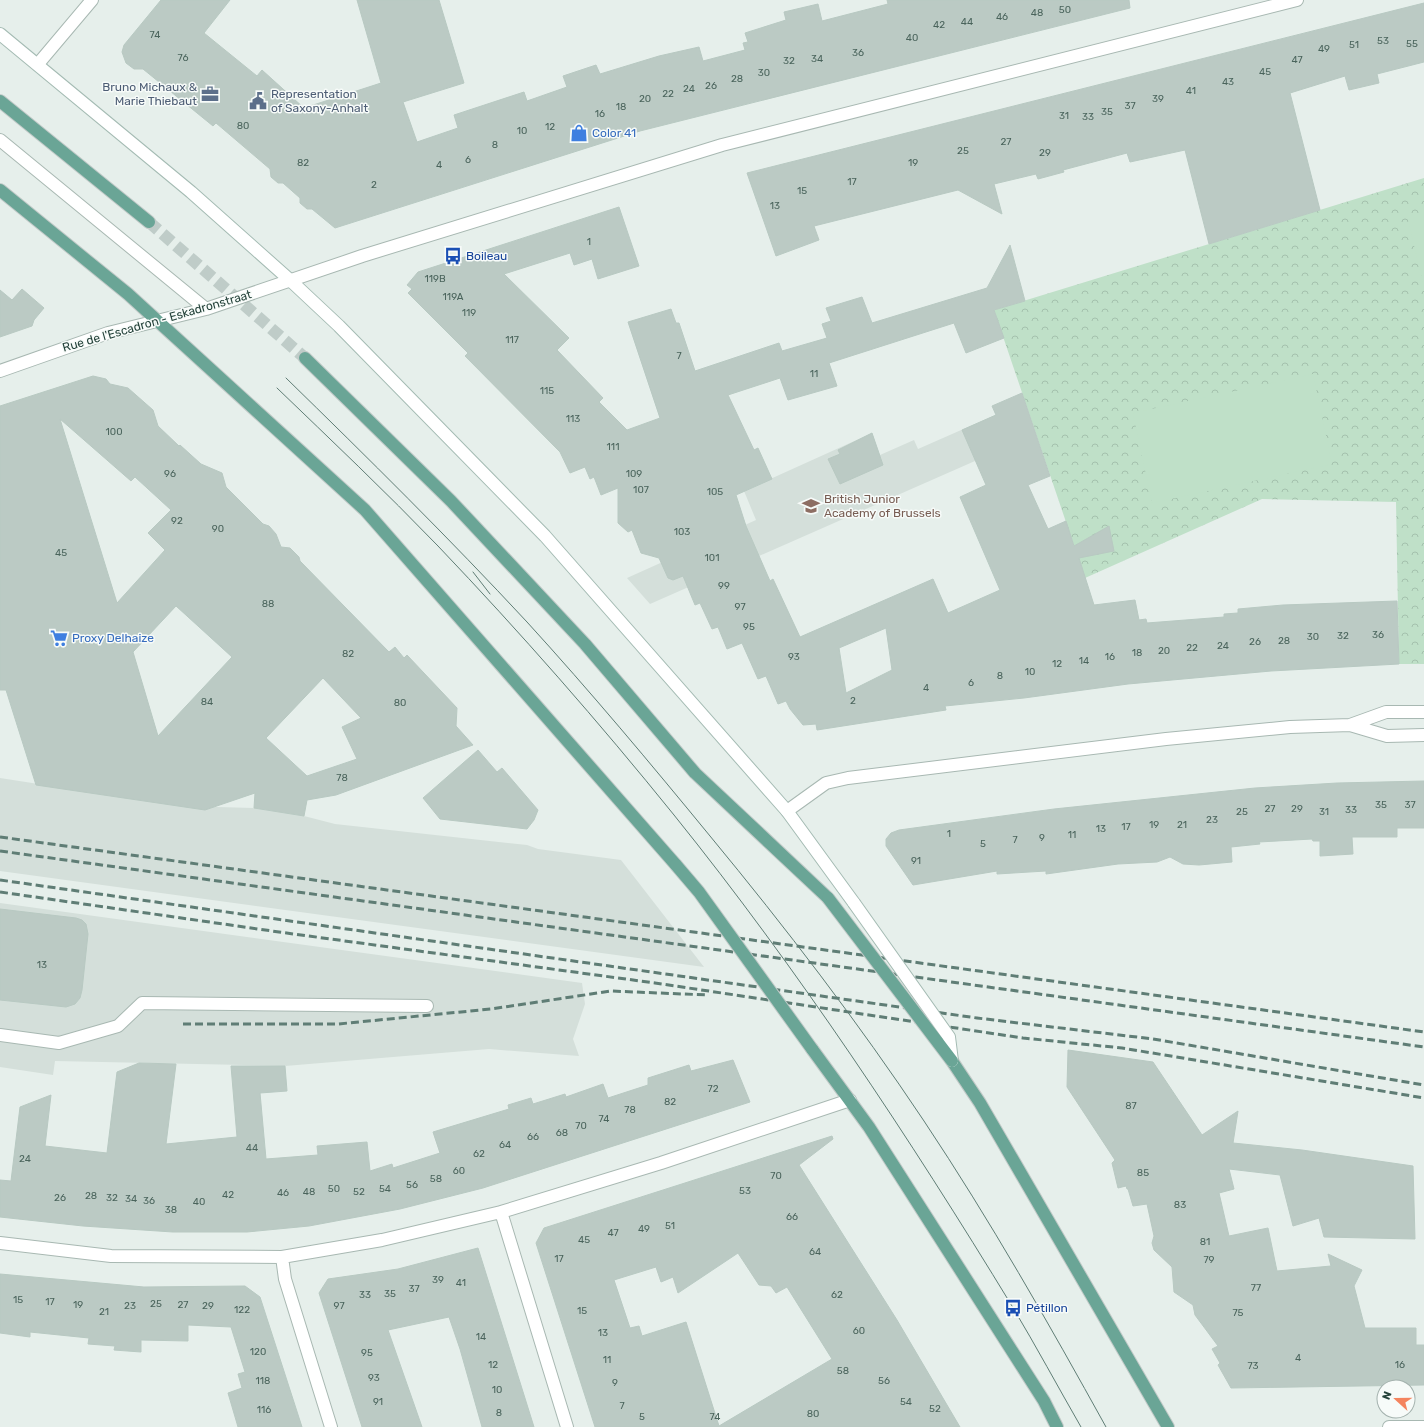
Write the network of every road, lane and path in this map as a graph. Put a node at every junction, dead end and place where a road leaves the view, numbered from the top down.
1 (92, 0) edge
2 (1297, 0) edge
3 (0, 34) edge
4 (38, 64) junction
5 (0, 102) edge
6 (0, 140) edge
7 (0, 190) edge
8 (149, 222) tunnel mouth
9 (292, 281) junction
10 (206, 309) junction
11 (159, 321) junction
12 (305, 358) tunnel mouth
13 (0, 371) edge
14 (1424, 712) edge
15 (1350, 725) junction
16 (1424, 735) edge
17 (787, 811) junction
18 (427, 1006) dead end
19 (0, 1035) edge
20 (952, 1061) junction
21 (850, 1100) junction
22 (500, 1212) junction
23 (0, 1243) edge
24 (282, 1257) junction
25 (331, 1427) edge
26 (567, 1427) edge
27 (1057, 1427) edge
28 (1168, 1427) edge
29 (1389, 1427) edge
30 (1424, 1427) edge

1 - 4 street
2 - 9 street, Rue de l'Escadron - Eskadronstraat
3 - 4 street
4 - 9 street
5 - 8 main road
6 - 10 street
7 - 11 main road
9 - 10 street, Rue de l'Escadron - Eskadronstraat
9 - 17 street
10 - 11 street, Rue de l'Escadron - Eskadronstraat
11 - 13 street, Rue de l'Escadron - Eskadronstraat
11 - 21 main road, bridge
12 - 20 main road, bridge
14 - 15 street
15 - 16 street
15 - 17 street
17 - 20 street, bridge
18 - 19 street
20 - 28 main road
21 - 22 street
21 - 27 main road
22 - 24 street
22 - 26 street
23 - 24 street
24 - 25 street
29 - 30 street

